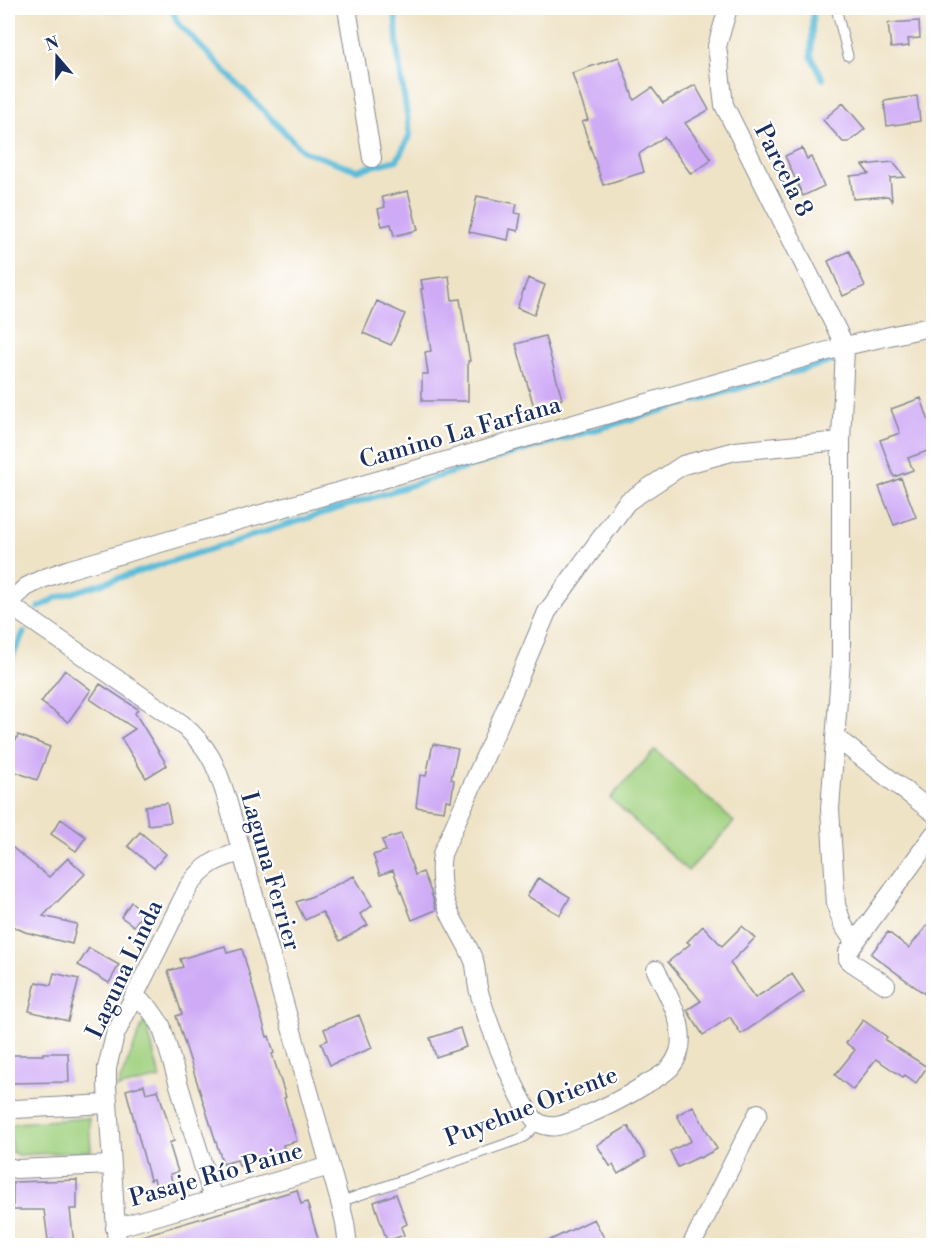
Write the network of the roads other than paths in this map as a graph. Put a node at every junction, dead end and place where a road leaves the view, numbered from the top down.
1 (346, 8) edge
2 (728, 8) edge
3 (836, 8) edge
4 (848, 56) dead end
5 (372, 158) dead end
6 (933, 326) edge
7 (845, 346) junction
8 (841, 441) junction
9 (8, 604) edge
10 (836, 737) junction
11 (933, 813) edge
12 (933, 834) edge
13 (241, 852) junction
14 (855, 943) junction
15 (656, 970) dead end
16 (886, 985) dead end
17 (134, 996) junction
18 (107, 1104) junction
19 (8, 1110) edge
20 (758, 1113) dead end
21 (539, 1123) junction
22 (111, 1165) junction
23 (330, 1166) junction
24 (8, 1167) edge
25 (213, 1199) junction
26 (340, 1202) junction
27 (116, 1237) edge
28 (348, 1245) edge
29 (691, 1245) edge

1 - 5 street
2 - 7 street, Parcela 8
3 - 4 lane
6 - 7 street, Camino La Farfana
7 - 8 street
7 - 9 street, Camino La Farfana
8 - 10 street
8 - 21 street
9 - 13 street, Laguna Ferrier
10 - 11 street
10 - 14 street
12 - 14 street
13 - 17 street, Laguna Linda
13 - 23 street, Laguna Ferrier
14 - 16 street
15 - 21 street, Puyehue Oriente
17 - 18 street, Laguna Linda
17 - 25 street
18 - 19 street
18 - 22 street, Laguna Linda
20 - 29 street
21 - 26 lane, Puyehue Oriente
22 - 24 street
22 - 27 street, Laguna Linda
23 - 25 street, Pasaje Río Paine
23 - 26 street, Laguna Ferrier
25 - 27 street, Pasaje Río Paine
26 - 28 street, Laguna Ferrier

